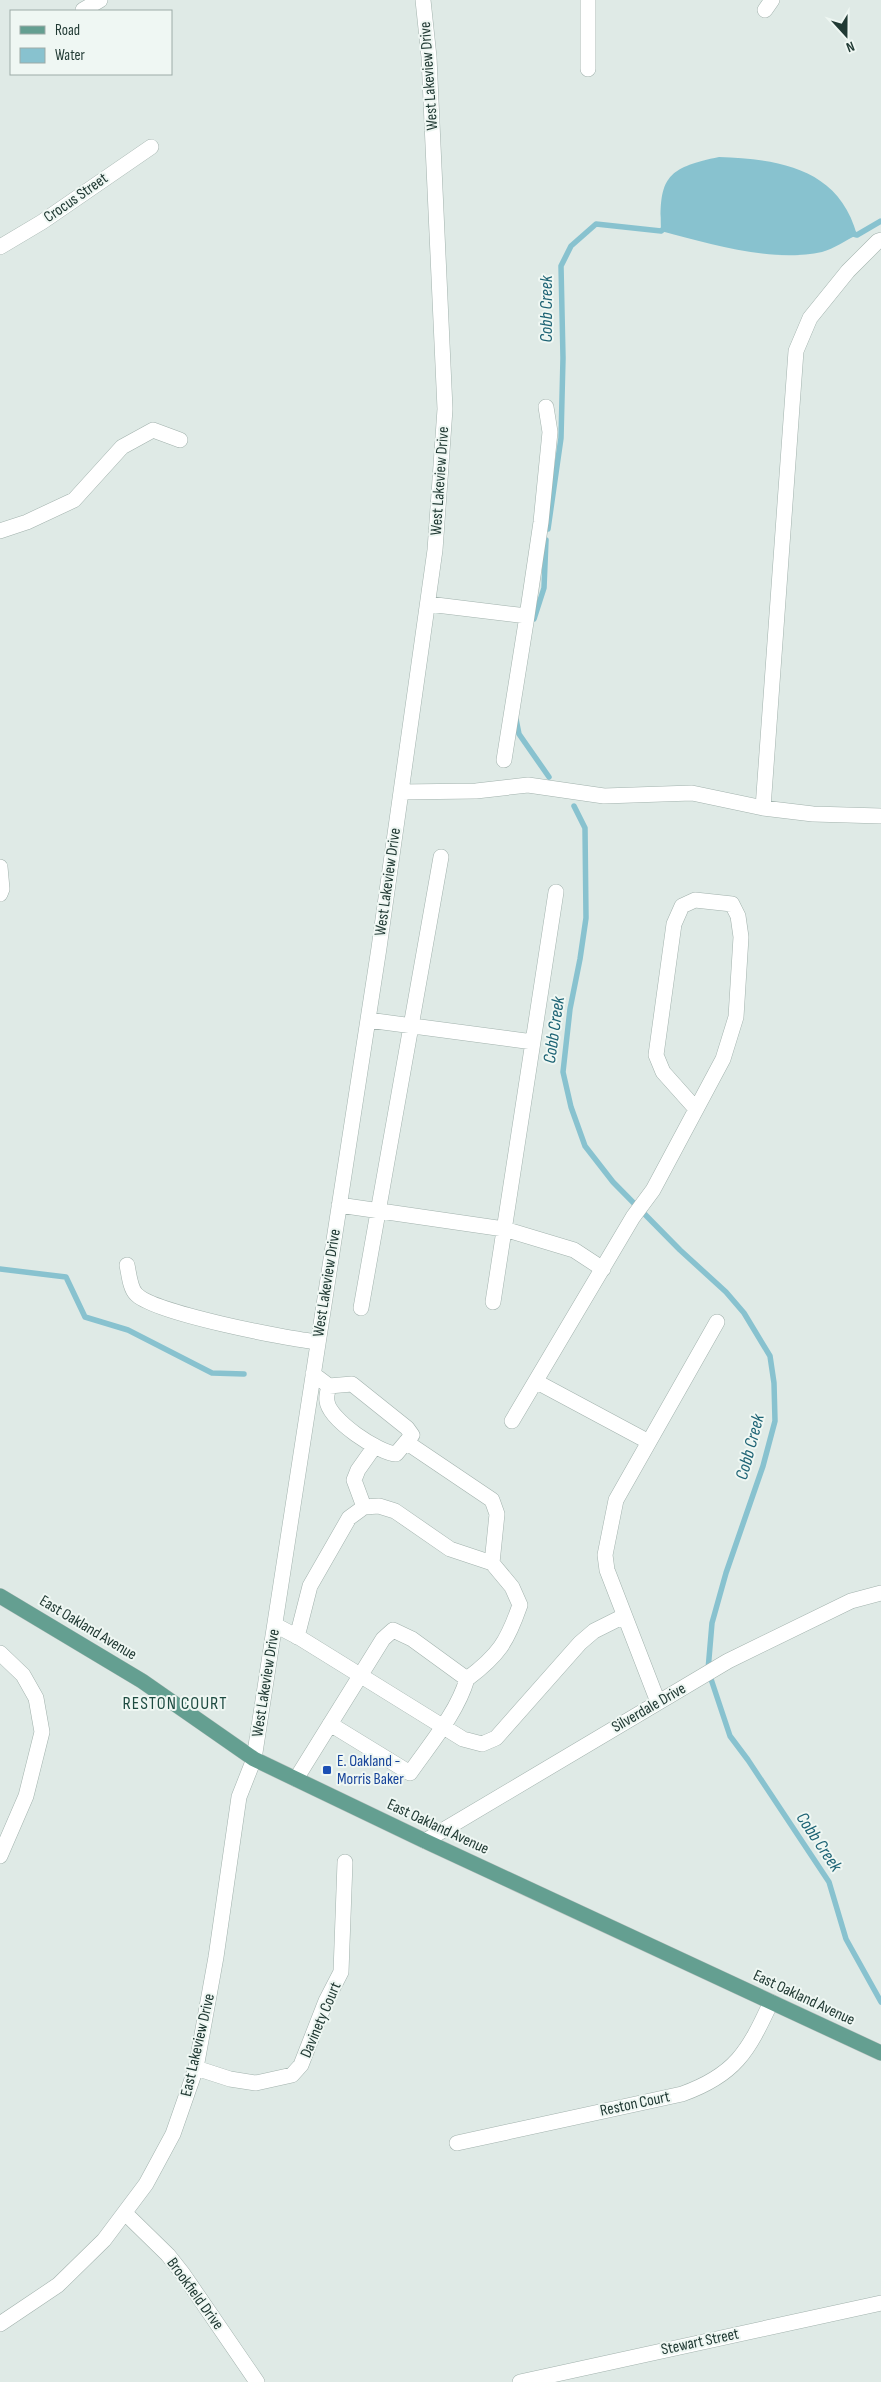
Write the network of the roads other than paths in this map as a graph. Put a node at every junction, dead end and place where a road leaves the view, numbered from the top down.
1 (100, 0) edge
2 (424, 0) edge
3 (588, 0) edge
4 (82, 10) dead end
5 (588, 69) dead end
6 (151, 147) dead end
7 (881, 240) edge
8 (0, 247) edge
9 (546, 408) dead end
10 (180, 440) dead end
11 (0, 531) edge
12 (428, 604) junction
13 (527, 616) junction
14 (504, 760) dead end
15 (401, 792) junction
16 (763, 808) junction
17 (881, 816) edge
18 (441, 858) dead end
19 (0, 867) edge
20 (556, 892) dead end
21 (0, 894) edge
22 (368, 1020) junction
23 (411, 1026) junction
24 (533, 1042) junction
25 (696, 1109) junction
26 (339, 1205) junction
27 (378, 1211) junction
28 (504, 1229) junction
29 (127, 1265) dead end
30 (603, 1269) junction
31 (493, 1302) dead end
32 (361, 1308) dead end
33 (717, 1322) dead end
34 (318, 1342) junction
35 (313, 1374) junction
36 (537, 1382) junction
37 (329, 1386) junction
38 (512, 1421) dead end
39 (406, 1442) junction
40 (649, 1442) junction
41 (376, 1446) junction
42 (364, 1508) junction
43 (492, 1563) junction
44 (881, 1593) edge
45 (0, 1596) edge
46 (624, 1616) junction
47 (275, 1625) junction
48 (297, 1637) junction
49 (0, 1653) edge
50 (360, 1676) junction
51 (467, 1679) junction
52 (658, 1702) junction
53 (330, 1724) junction
54 (442, 1726) junction
55 (254, 1759) junction
56 (296, 1779) junction
57 (425, 1841) junction
58 (0, 1856) edge
59 (345, 1862) dead end
60 (770, 2002) junction
61 (881, 2053) edge
62 (196, 2068) junction
63 (457, 2143) dead end
64 (125, 2213) junction
65 (881, 2303) edge
66 (0, 2324) edge
67 (257, 2382) edge
68 (520, 2382) edge

1 - 4 street
2 - 12 street, West Lakeview Drive
3 - 5 street
6 - 8 street, Crocus Street
7 - 16 street
9 - 13 street
10 - 11 street
12 - 13 street
12 - 15 street, West Lakeview Drive
13 - 14 street
15 - 16 street
15 - 22 street, West Lakeview Drive
16 - 17 street
18 - 23 street
19 - 21 street
20 - 24 street
22 - 23 street
22 - 26 street, West Lakeview Drive
23 - 24 street
23 - 27 street
24 - 28 street
25 - 25 street
25 - 30 street
26 - 27 street
26 - 34 street, West Lakeview Drive
27 - 28 street
27 - 32 street
28 - 30 street
28 - 31 street
29 - 34 street
30 - 36 street
33 - 40 street
34 - 35 street, West Lakeview Drive
35 - 37 street
35 - 47 street, West Lakeview Drive
36 - 38 street
36 - 40 street
37 - 39 street
37 - 41 street
39 - 41 street
39 - 43 street
40 - 46 street
41 - 42 street
42 - 43 street
42 - 48 street
43 - 51 street
44 - 52 street, Silverdale Drive
45 - 55 main road, East Oakland Avenue
46 - 52 street
46 - 54 street
47 - 48 street
47 - 55 street, West Lakeview Drive
48 - 50 street
49 - 58 street
50 - 51 street
50 - 53 street
50 - 54 street
51 - 54 street
52 - 57 street, Silverdale Drive
53 - 54 street
53 - 56 street
55 - 56 main road, East Oakland Avenue
55 - 62 street, East Lakeview Drive
56 - 57 main road, East Oakland Avenue
57 - 60 main road, East Oakland Avenue
59 - 62 street, Davinety Court
60 - 61 main road, East Oakland Avenue
60 - 63 street, Reston Court
62 - 64 street, East Lakeview Drive
64 - 66 street, East Lakeview Drive
64 - 67 street, Brookfield Drive
65 - 68 street, Stewart Street

